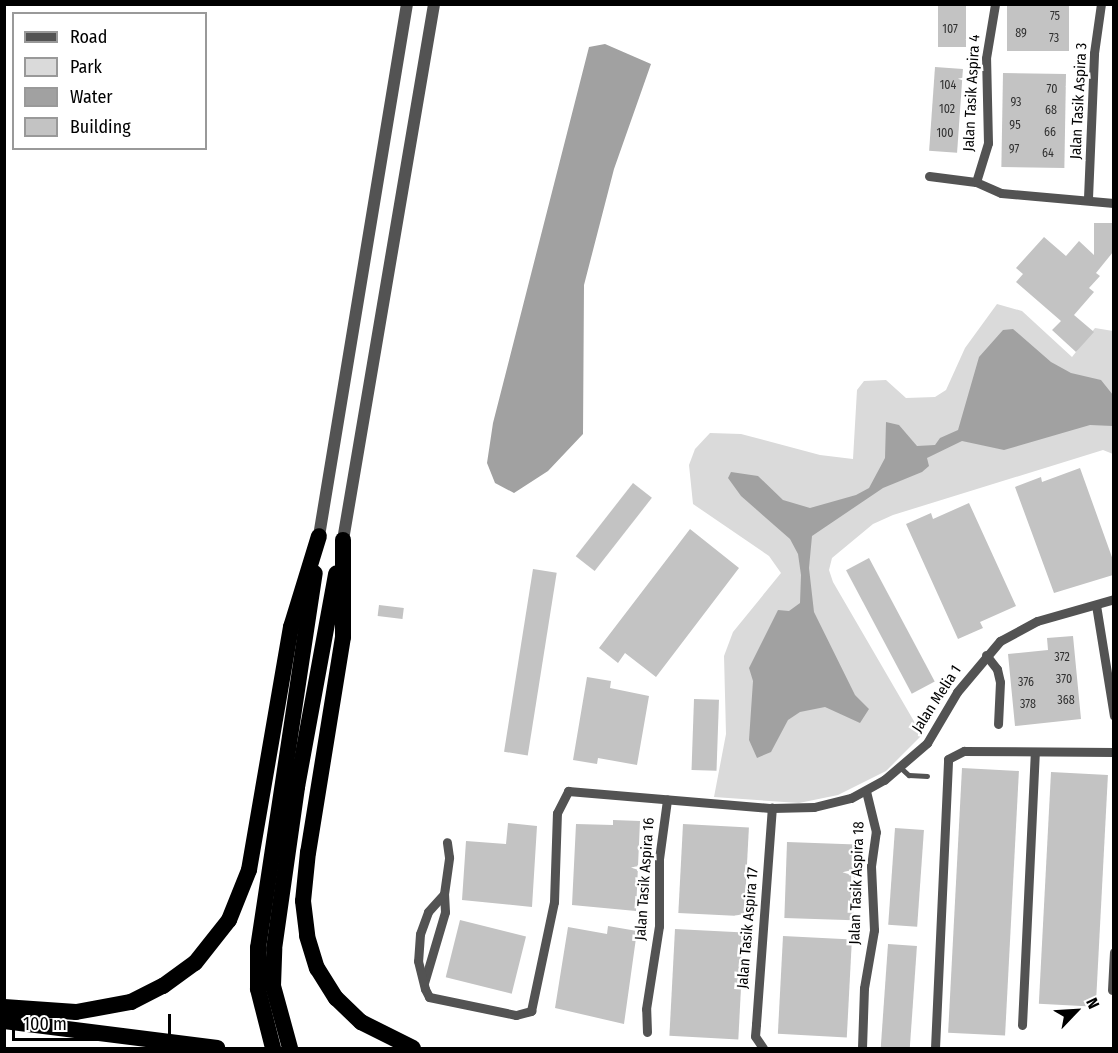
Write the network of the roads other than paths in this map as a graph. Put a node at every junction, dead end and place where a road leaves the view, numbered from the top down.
1 (407, 4) edge
2 (434, 4) edge
3 (995, 4) edge
4 (1101, 4) edge
5 (929, 176) dead end
6 (976, 182) junction
7 (1088, 198) junction
8 (1113, 203) edge
9 (319, 536) junction
10 (343, 540) junction
11 (1113, 600) edge
12 (1096, 604) junction
13 (986, 655) junction
14 (1113, 716) edge
15 (998, 724) dead end
16 (1035, 752) junction
17 (1113, 753) edge
18 (900, 767) junction
19 (927, 776) dead end
20 (290, 786) junction
21 (866, 791) junction
22 (667, 800) junction
23 (772, 808) junction
24 (447, 842) dead end
25 (444, 894) junction
26 (1113, 952) edge
27 (424, 983) junction
28 (1112, 990) dead end
29 (4, 1007) edge
30 (4, 1021) edge
31 (1022, 1025) dead end
32 (647, 1032) dead end
33 (218, 1048) edge
34 (273, 1048) edge
35 (290, 1048) edge
36 (413, 1048) edge
37 (763, 1048) edge
38 (862, 1048) edge
39 (935, 1048) edge

1 - 9 street
2 - 10 street
3 - 6 street, Jalan Tasik Aspira 4
4 - 7 street, Jalan Tasik Aspira 3
5 - 6 street
6 - 7 street
7 - 8 street
9 - 20 highway
9 - 29 highway
10 - 20 highway
10 - 36 highway
11 - 12 street, Jalan Melia 1
12 - 13 street, Jalan Melia 1
12 - 14 street
13 - 15 street
13 - 18 street, Jalan Melia 1
16 - 17 street
16 - 31 street
16 - 39 street
18 - 19 lane
18 - 21 street, Jalan Melia 1
20 - 34 highway
20 - 35 highway
21 - 23 street, Jalan Melia 1
21 - 38 street, Jalan Tasik Aspira 18
22 - 23 street, Jalan Melia 1
22 - 27 street, Jalan Melia 1
22 - 32 street, Jalan Tasik Aspira 16
23 - 37 street, Jalan Tasik Aspira 17
24 - 25 street
25 - 27 street
25 - 27 street
26 - 28 street
30 - 33 highway

